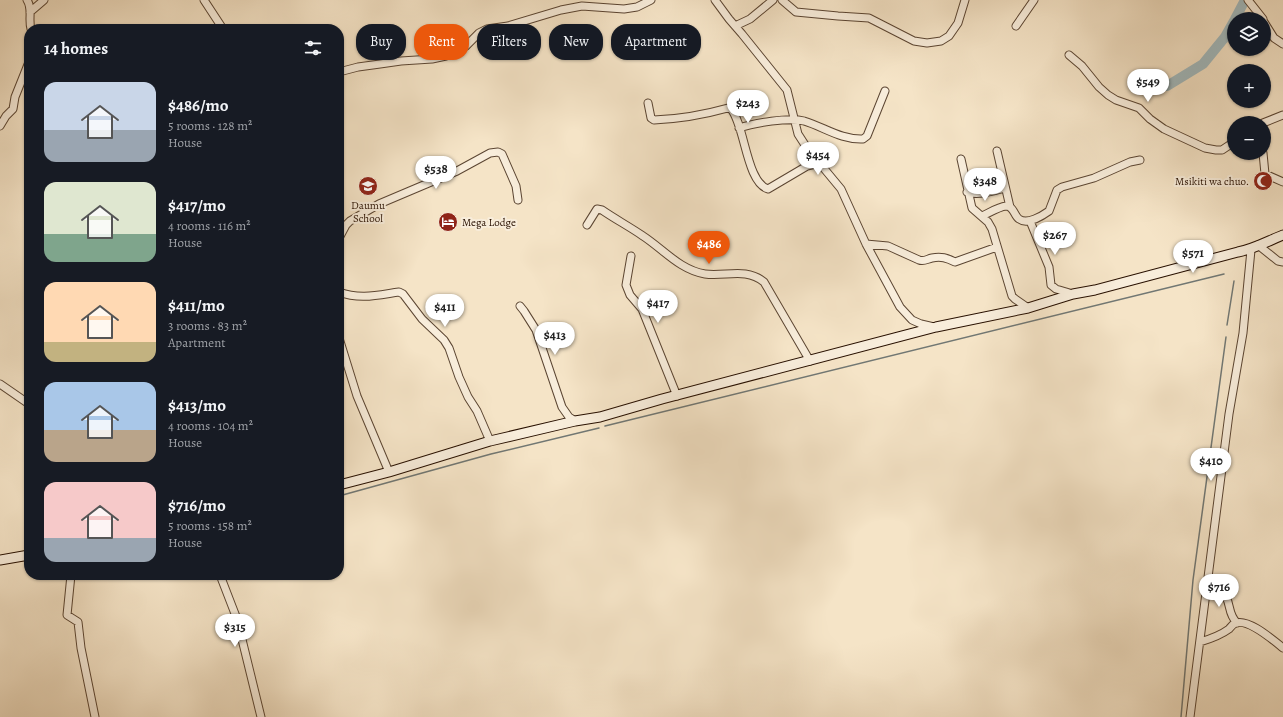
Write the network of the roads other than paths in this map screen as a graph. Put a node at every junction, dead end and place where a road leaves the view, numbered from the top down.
1 (27, 0) edge
2 (44, 0) edge
3 (204, 0) edge
4 (650, 0) edge
5 (715, 0) edge
6 (773, 0) edge
7 (782, 0) edge
8 (965, 0) edge
9 (1034, 0) edge
10 (1248, 0) edge
11 (30, 12) junction
12 (1257, 12) edge
13 (750, 19) junction
14 (30, 24) edge
15 (220, 24) edge
16 (735, 26) junction
17 (1016, 26) dead end
18 (1271, 33) edge
19 (742, 34) junction
20 (1283, 44) edge
21 (1069, 55) dead end
22 (344, 71) edge
23 (24, 74) edge
24 (885, 91) dead end
25 (648, 103) dead end
26 (1283, 114) edge
27 (793, 119) junction
28 (1271, 119) edge
29 (0, 126) edge
30 (740, 128) junction
31 (1227, 147) edge
32 (997, 151) dead end
33 (961, 159) dead end
34 (1140, 160) dead end
35 (1264, 160) edge
36 (820, 163) junction
37 (1283, 182) edge
38 (1005, 188) junction
39 (967, 192) junction
40 (518, 200) dead end
41 (1010, 207) junction
42 (982, 216) junction
43 (1030, 220) junction
44 (587, 225) dead end
45 (344, 229) edge
46 (1283, 235) edge
47 (866, 244) junction
48 (997, 247) junction
49 (1255, 248) junction
50 (631, 256) dead end
51 (1283, 262) edge
52 (344, 294) edge
53 (1074, 294) junction
54 (520, 306) dead end
55 (1028, 308) junction
56 (936, 328) junction
57 (344, 354) edge
58 (810, 361) junction
59 (0, 384) edge
60 (677, 396) junction
61 (24, 401) edge
62 (575, 421) junction
63 (490, 442) junction
64 (389, 472) junction
65 (344, 484) edge
66 (24, 556) edge
67 (0, 560) edge
68 (71, 580) edge
69 (222, 580) edge
70 (1208, 583) junction
71 (1237, 623) junction
72 (1200, 642) junction
73 (1283, 648) edge
74 (95, 717) edge
75 (261, 717) edge
76 (1190, 717) edge

1 - 11 street
2 - 11 street
3 - 15 street
4 - 22 street
5 - 16 street
6 - 13 street
7 - 8 street
9 - 17 street
10 - 12 street
11 - 14 street
13 - 16 street
13 - 19 street
16 - 19 street
18 - 20 street
19 - 27 street
21 - 31 street
23 - 29 street
24 - 27 street
25 - 30 street
26 - 28 street
27 - 30 street
27 - 36 street
30 - 36 street
32 - 38 street
33 - 39 street
34 - 43 street
35 - 37 street
36 - 47 street
38 - 39 street
38 - 41 street
39 - 42 street
40 - 45 street
41 - 42 street
41 - 43 street
42 - 48 street
43 - 53 street
44 - 58 street
46 - 49 main road
47 - 48 street
47 - 56 street
48 - 55 street
49 - 51 street
49 - 53 main road
49 - 70 street
50 - 60 street
52 - 63 street
53 - 55 main road
54 - 62 street
55 - 56 main road
56 - 58 main road
57 - 64 street
58 - 60 main road
59 - 61 street
60 - 62 main road
62 - 63 main road
63 - 64 main road
64 - 65 main road
66 - 67 main road
68 - 74 street
69 - 75 street
70 - 71 street
70 - 72 street
71 - 72 street
71 - 73 street
72 - 76 street

